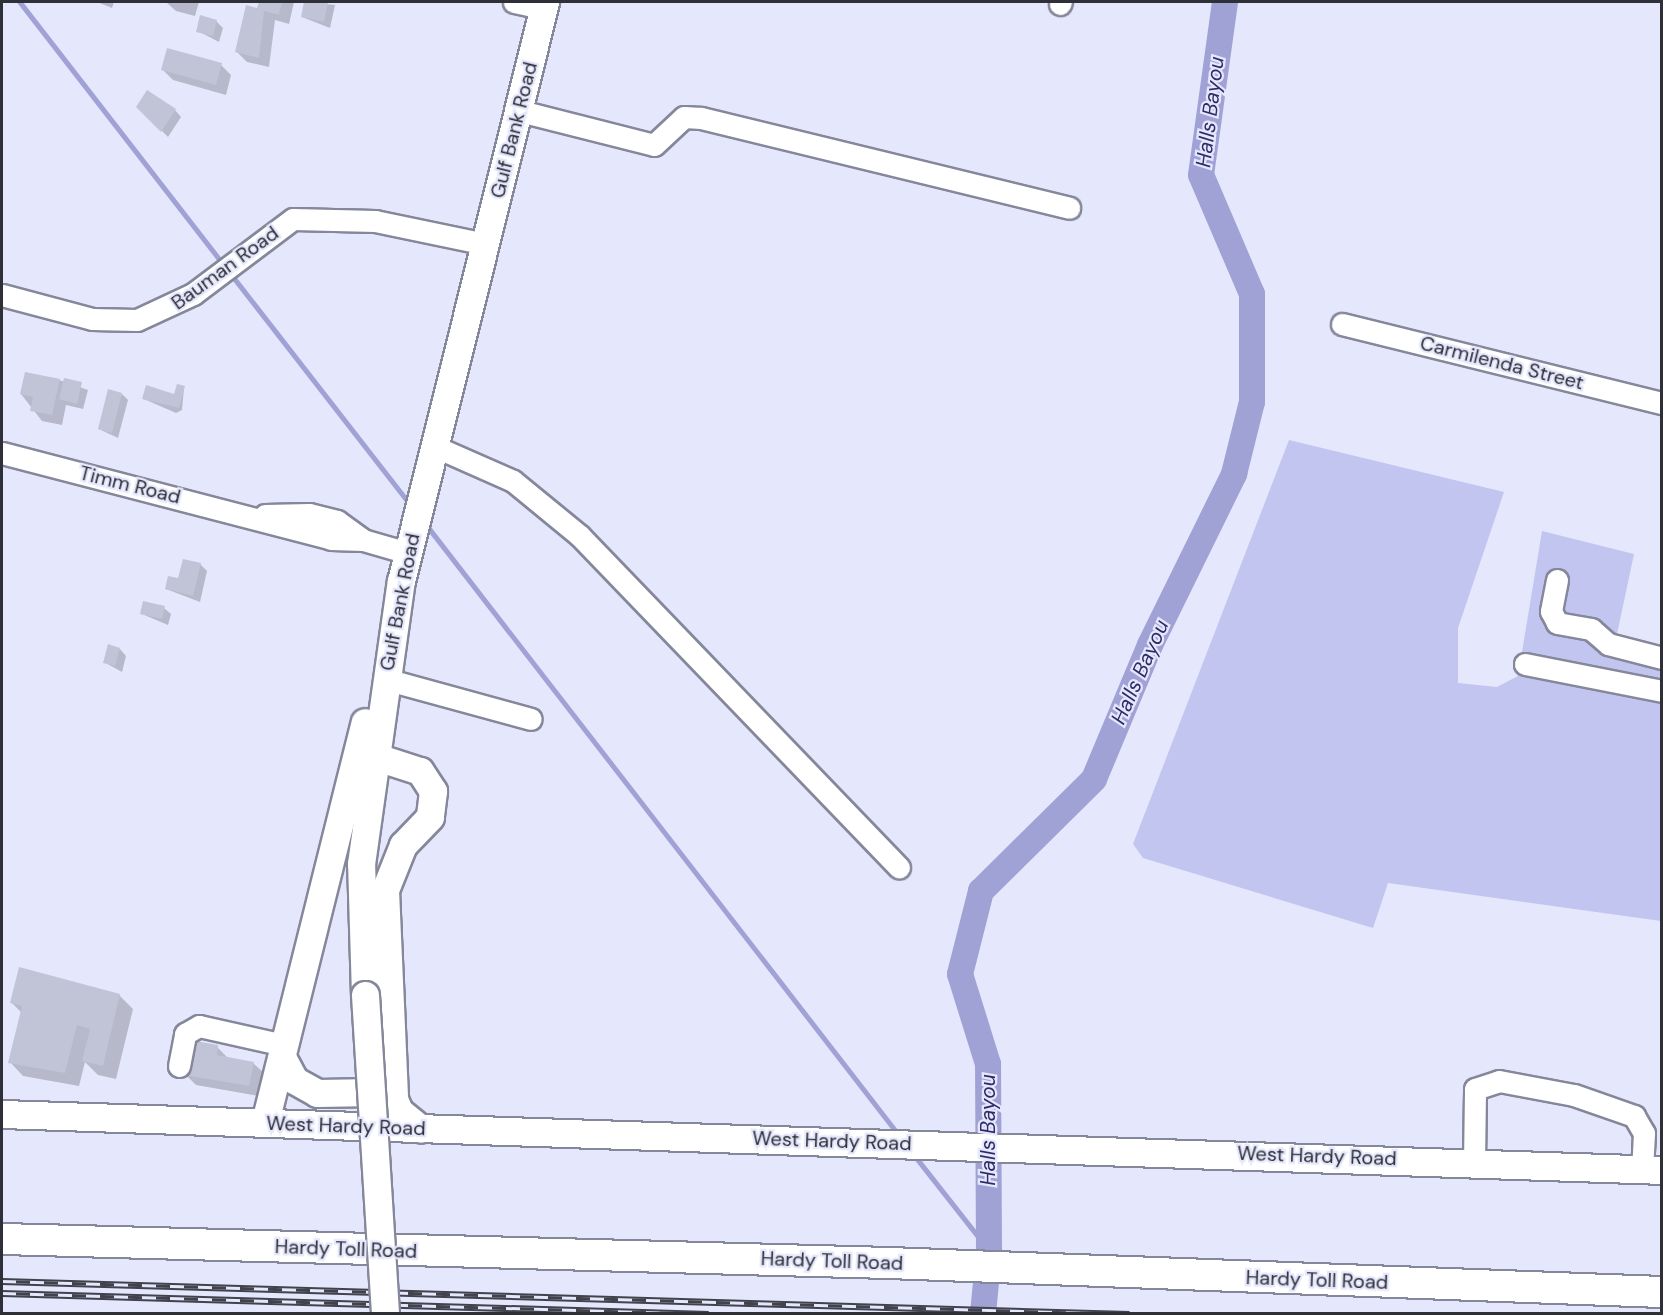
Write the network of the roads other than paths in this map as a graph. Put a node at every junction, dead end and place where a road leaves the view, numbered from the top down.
1 (514, 2) edge
2 (544, 5) edge
3 (520, 111) junction
4 (1069, 208) dead end
5 (486, 244) junction
6 (2, 295) edge
7 (1342, 324) dead end
8 (1662, 403) edge
9 (2, 453) edge
10 (434, 458) junction
11 (410, 546) junction
12 (1557, 579) dead end
13 (401, 581) junction
14 (1662, 658) edge
15 (1525, 664) dead end
16 (385, 679) junction
17 (1662, 691) edge
18 (531, 719) dead end
19 (366, 753) junction
20 (899, 868) dead end
21 (283, 1051) junction
22 (179, 1066) dead end
23 (392, 1072) junction
24 (2, 1114) edge
25 (265, 1122) junction
26 (421, 1129) junction
27 (1474, 1162) junction
28 (1652, 1169) edge
29 (2, 1239) edge
30 (1662, 1292) edge
31 (385, 1314) edge

1 - 2 street
2 - 3 main road, Gulf Bank Road
3 - 4 street
3 - 5 main road, Gulf Bank Road
5 - 6 street, Bauman Road
5 - 10 main road, Gulf Bank Road
7 - 8 street, Carmilenda Street
9 - 11 street, Timm Road
10 - 11 main road, Gulf Bank Road
10 - 20 street
11 - 13 main road, Gulf Bank Road
12 - 14 street
13 - 16 main road, Gulf Bank Road
13 - 19 main road
15 - 17 street
16 - 18 street
16 - 19 main road, Gulf Bank Road
19 - 21 main road
19 - 23 main road
19 - 31 main road, Gulf Bank Road, bridge
21 - 22 street
21 - 23 main road
21 - 25 main road
23 - 26 main road
24 - 25 main road, West Hardy Road
25 - 26 main road, West Hardy Road
26 - 27 main road, West Hardy Road
27 - 28 main road, West Hardy Road
27 - 28 street
29 - 30 highway, Hardy Toll Road

